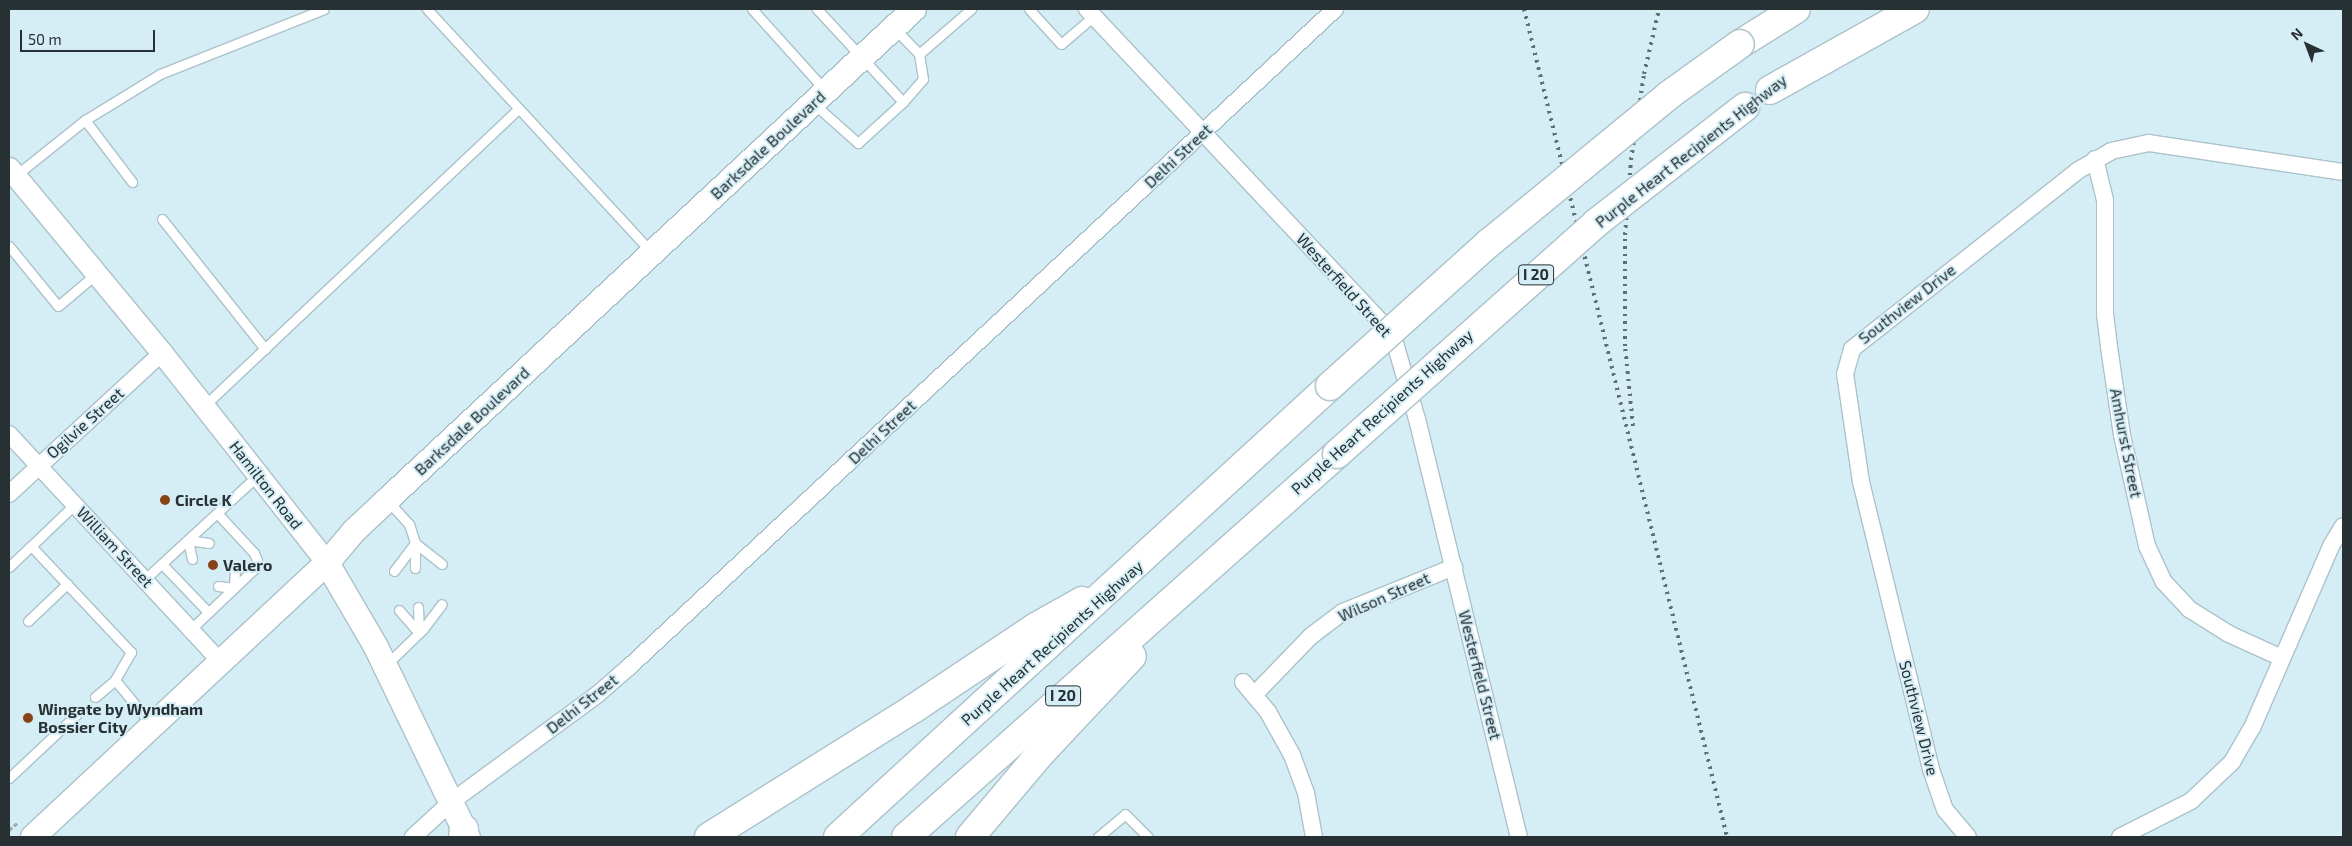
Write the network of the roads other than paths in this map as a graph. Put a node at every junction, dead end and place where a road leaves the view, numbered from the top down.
1 (324, 9) edge
2 (428, 9) edge
3 (752, 9) edge
4 (818, 9) edge
5 (914, 9) edge
6 (972, 9) edge
7 (1029, 9) edge
8 (1336, 9) edge
9 (1782, 9) edge
10 (1796, 9) edge
11 (1876, 9) edge
12 (1915, 9) edge
13 (1091, 12) edge
14 (894, 28) junction
15 (1740, 44) junction
16 (919, 54) junction
17 (864, 56) junction
18 (1770, 90) junction
19 (819, 97) junction
20 (903, 102) junction
21 (518, 109) junction
22 (85, 120) junction
23 (1203, 132) junction
24 (2095, 159) junction
25 (12, 172) edge
26 (2343, 172) edge
27 (132, 182) dead end
28 (162, 219) dead end
29 (9, 246) edge
30 (652, 253) junction
31 (97, 274) junction
32 (265, 348) junction
33 (162, 353) junction
34 (204, 406) junction
35 (9, 434) edge
36 (39, 465) junction
37 (259, 474) junction
38 (9, 494) edge
39 (388, 500) junction
40 (75, 504) junction
41 (217, 513) junction
42 (2343, 526) edge
43 (188, 540) junction
44 (415, 543) junction
45 (209, 544) dead end
46 (31, 546) junction
47 (1222, 557) junction
48 (192, 559) dead end
49 (162, 564) junction
50 (327, 564) junction
51 (442, 564) dead end
52 (9, 567) edge
53 (1454, 567) junction
54 (415, 568) dead end
55 (234, 571) dead end
56 (394, 571) dead end
57 (1123, 578) junction
58 (145, 579) junction
59 (67, 584) junction
60 (218, 586) dead end
61 (234, 588) junction
62 (442, 604) dead end
63 (418, 607) dead end
64 (399, 610) dead end
65 (208, 612) junction
66 (28, 621) dead end
67 (190, 629) junction
68 (419, 633) junction
69 (2282, 658) junction
70 (221, 662) junction
71 (385, 666) junction
72 (115, 680) junction
73 (1243, 682) dead end
74 (1254, 695) junction
75 (96, 697) dead end
76 (77, 714) dead end
77 (153, 725) junction
78 (9, 778) edge
79 (451, 802) junction
80 (465, 834) edge
81 (33, 837) edge
82 (413, 837) edge
83 (710, 837) edge
84 (838, 837) edge
85 (906, 837) edge
86 (970, 837) edge
87 (1098, 837) edge
88 (1148, 837) edge
89 (1314, 837) edge
90 (1519, 837) edge
91 (1968, 837) edge
92 (2120, 837) edge

1 - 22 lane
2 - 21 lane
3 - 19 lane
4 - 17 lane
5 - 14 main road, Barksdale Boulevard
6 - 16 lane
7 - 13 lane
8 - 23 street, Delhi Street
9 - 15 highway
10 - 15 highway, Purple Heart Recipients Highway
11 - 18 highway, Purple Heart Recipients Highway / I 20
12 - 18 highway
13 - 23 street, Westerfield Street
14 - 16 lane
14 - 17 main road, Barksdale Boulevard
15 - 57 highway, Purple Heart Recipients Highway, bridge
16 - 20 lane
17 - 19 main road, Barksdale Boulevard
17 - 20 lane
18 - 47 highway, Purple Heart Recipients Highway / I 20, bridge
19 - 20 lane
19 - 30 main road, Barksdale Boulevard
21 - 30 lane
21 - 32 lane
22 - 25 lane
22 - 27 lane
23 - 53 street, Westerfield Street
23 - 79 street, Delhi Street
24 - 26 street, Southview Drive
24 - 69 street, Amhurst Street
24 - 91 street, Southview Drive
25 - 31 street, Hamilton Road
28 - 32 lane
29 - 31 lane
30 - 39 main road, Barksdale Boulevard
31 - 33 street, Hamilton Road
32 - 34 lane
33 - 34 street, Hamilton Road
33 - 36 street, Ogilvie Street
34 - 37 street, Hamilton Road
35 - 36 street, William Street
36 - 38 street, Ogilvie Street
36 - 40 street, William Street
37 - 41 lane
37 - 50 street, Hamilton Road
39 - 44 lane
39 - 50 main road, Barksdale Boulevard
40 - 46 lane
40 - 58 street, William Street
41 - 43 lane
41 - 61 lane
42 - 69 street
43 - 45 lane
43 - 48 lane
43 - 49 lane
44 - 51 lane
44 - 54 lane
44 - 56 lane
46 - 52 lane
46 - 59 lane
47 - 85 highway, Purple Heart Recipients Highway / I 20
47 - 86 highway
49 - 58 lane
49 - 65 lane
50 - 70 main road, Barksdale Boulevard
50 - 71 main road, Hamilton Road
53 - 74 street, Wilson Street
53 - 90 street, Westerfield Street
55 - 61 lane
57 - 83 highway
57 - 84 highway, Purple Heart Recipients Highway
58 - 67 street, William Street
59 - 66 lane
59 - 72 lane
60 - 61 lane
61 - 65 lane
62 - 68 lane
63 - 68 lane
64 - 68 lane
65 - 67 lane
67 - 70 street, William Street
68 - 71 lane
69 - 92 street
70 - 77 main road, Barksdale Boulevard
71 - 79 main road, Hamilton Road
72 - 75 lane
72 - 77 lane
73 - 74 street
74 - 89 street
76 - 78 lane
77 - 81 main road, Barksdale Boulevard
79 - 80 main road, Hamilton Road
79 - 82 street, Delhi Street
87 - 88 lane

